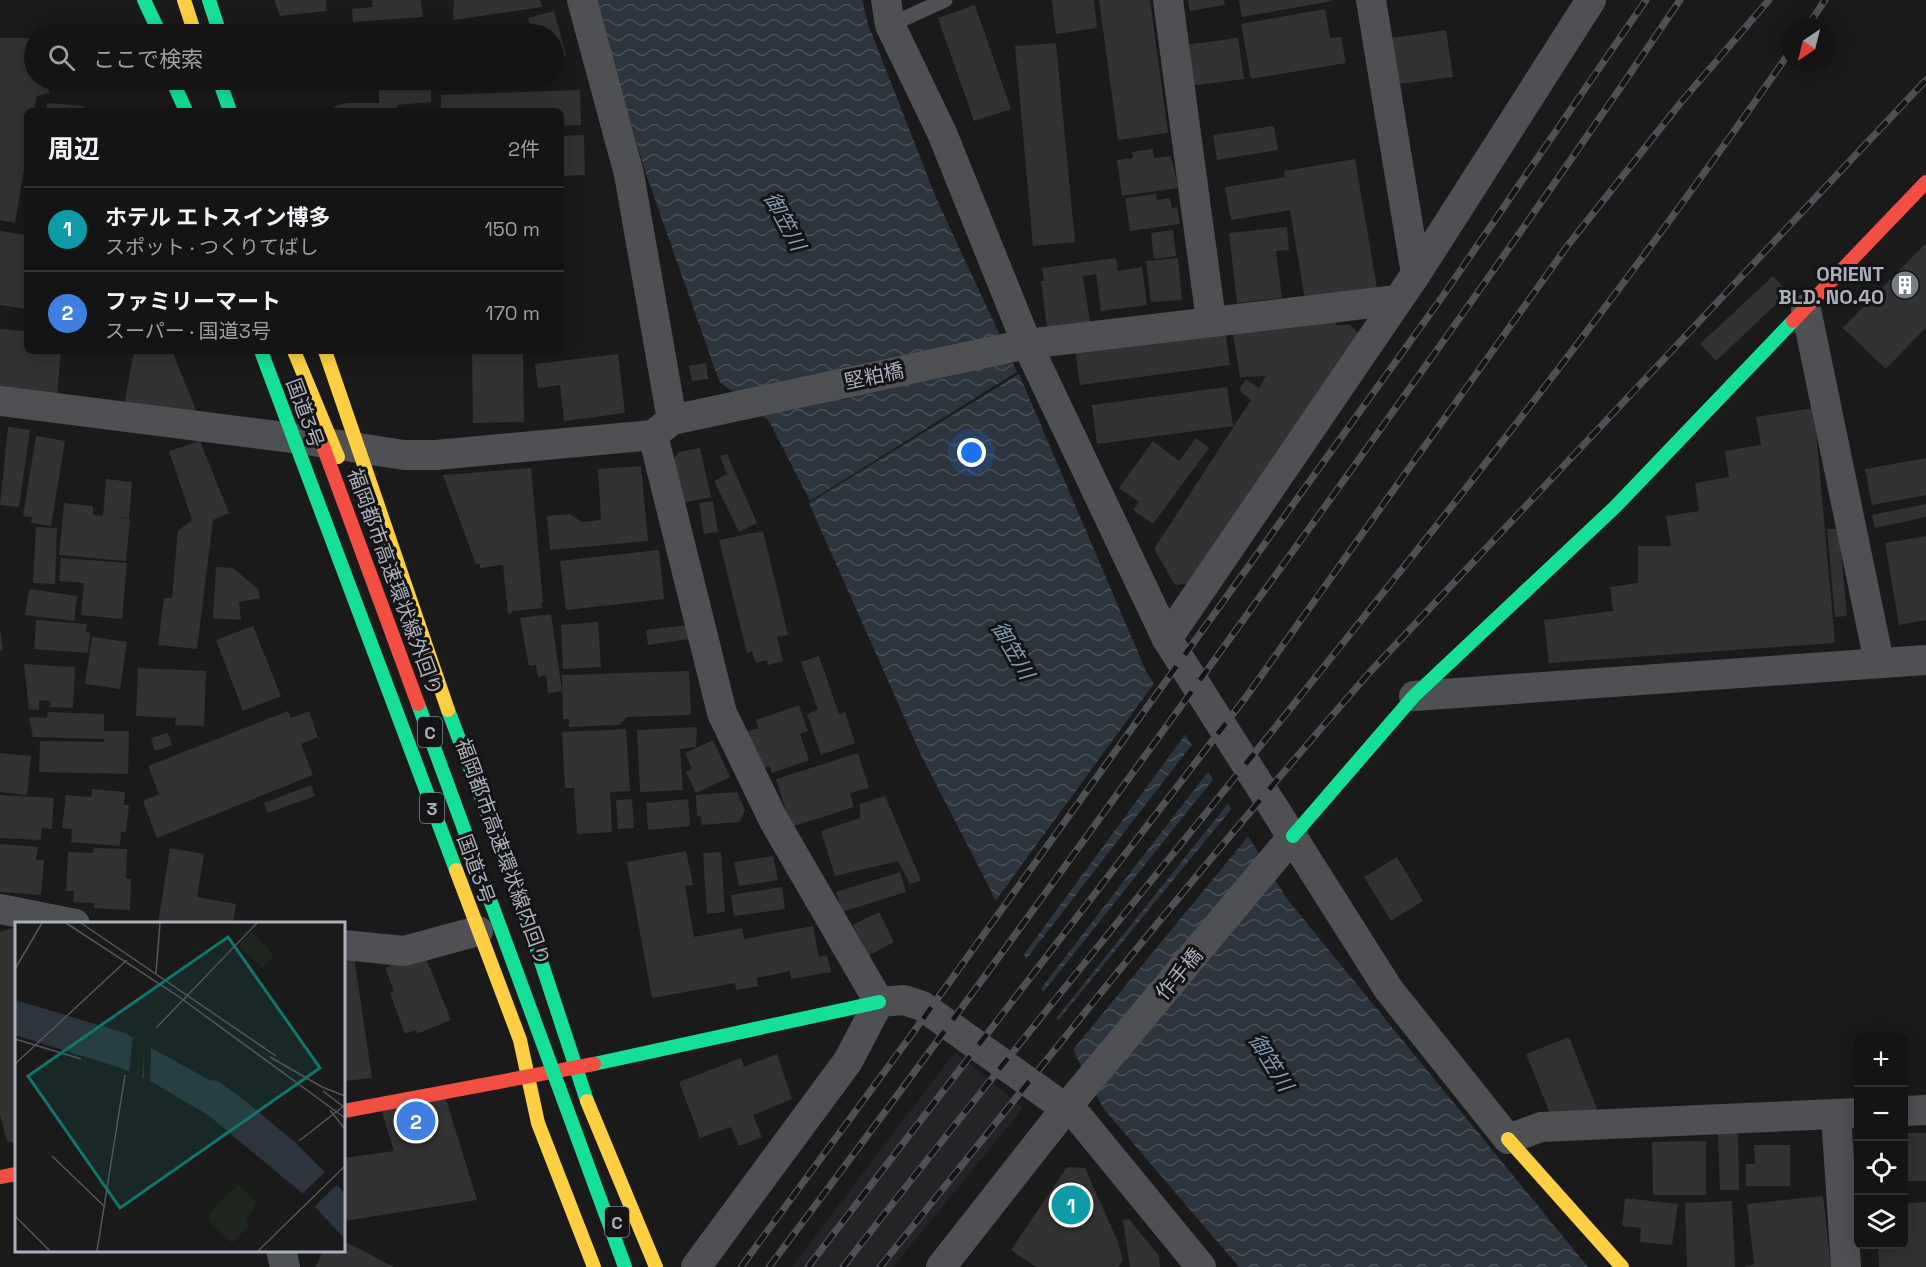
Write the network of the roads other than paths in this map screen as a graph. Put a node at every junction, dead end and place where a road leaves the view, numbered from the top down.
1 (135, 0) edge
2 (144, 0) edge
3 (184, 0) edge
4 (194, 0) edge
5 (209, 0) edge
6 (582, 0) edge
7 (945, 0) edge
8 (1168, 0) edge
9 (1371, 0) edge
10 (1591, 0) edge
11 (888, 12) edge
12 (142, 24) edge
13 (147, 24) edge
14 (155, 24) edge
15 (192, 24) edge
16 (201, 24) edge
17 (217, 24) edge
18 (164, 90) edge
19 (177, 90) edge
20 (186, 90) edge
21 (212, 90) edge
22 (223, 90) edge
23 (171, 108) edge
24 (185, 108) edge
25 (194, 108) edge
26 (218, 108) edge
27 (229, 108) edge
28 (1926, 182) edge
29 (1416, 274) junction
30 (1397, 300) junction
31 (1806, 309) junction
32 (1211, 320) junction
33 (1027, 344) junction
34 (263, 354) edge
35 (285, 354) edge
36 (294, 354) edge
37 (295, 354) edge
38 (311, 354) edge
39 (326, 354) edge
40 (0, 401) edge
41 (663, 427) junction
42 (307, 438) junction
43 (357, 448) junction
44 (355, 498) junction
45 (1167, 639) junction
46 (1926, 660) edge
47 (1879, 663) junction
48 (1414, 696) junction
49 (1285, 846) junction
50 (0, 909) edge
51 (65, 922) edge
52 (478, 931) junction
53 (345, 945) edge
54 (879, 1002) junction
55 (577, 1068) junction
56 (528, 1077) junction
57 (1075, 1106) junction
58 (1926, 1110) edge
59 (345, 1111) edge
60 (1908, 1111) edge
61 (1847, 1114) edge
62 (1508, 1139) junction
63 (15, 1174) edge
64 (0, 1177) edge
65 (281, 1252) edge
66 (285, 1267) edge
67 (594, 1267) edge
68 (625, 1267) edge
69 (635, 1267) edge
70 (656, 1267) edge
71 (696, 1267) edge
72 (941, 1267) edge
73 (1201, 1267) edge
74 (1622, 1267) edge
75 (1846, 1267) edge

1 - 12 main road
1 - 13 main road
2 - 14 main road
3 - 15 main road
4 - 16 main road
5 - 17 main road
6 - 41 street
7 - 11 lane
8 - 32 street
9 - 29 street
10 - 29 street
11 - 33 street
18 - 23 main road
19 - 24 main road
20 - 25 main road
21 - 26 main road
22 - 27 main road
28 - 31 main road
29 - 30 street
30 - 32 street, 堅粕橋
30 - 45 street
31 - 47 street
31 - 48 main road
32 - 33 street, 堅粕橋
33 - 41 street, 堅粕橋
33 - 45 street
34 - 42 main road, 国道3号 / 3
35 - 42 main road, 福岡都市高速環状線外回り / C
36 - 42 main road, bridge
37 - 44 main road, 福岡都市高速環状線内回り / C, bridge
38 - 44 main road
39 - 43 main road, 国道3号
40 - 42 street, 堅粕橋
41 - 43 street, 堅粕橋
41 - 54 street
42 - 43 street, 堅粕橋
42 - 52 main road, 国道3号 / 3
42 - 68 main road, 福岡都市高速環状線外回り / C, bridge
43 - 55 main road, 国道3号
44 - 69 main road, 福岡都市高速環状線内回り / C
45 - 49 street
46 - 47 street
47 - 48 street
48 - 49 main road
49 - 57 street, 作手橋
49 - 62 street
50 - 51 street
52 - 53 street
52 - 56 main road, 国道3号 / 3
54 - 55 main road
54 - 57 street
54 - 71 street
55 - 56 main road
55 - 70 main road, 国道3号
56 - 59 main road
56 - 67 main road, 国道3号 / 3
57 - 72 street, 作手橋
57 - 73 street
58 - 60 street
61 - 62 street
61 - 75 street
62 - 74 main road
63 - 64 main road
65 - 66 street

